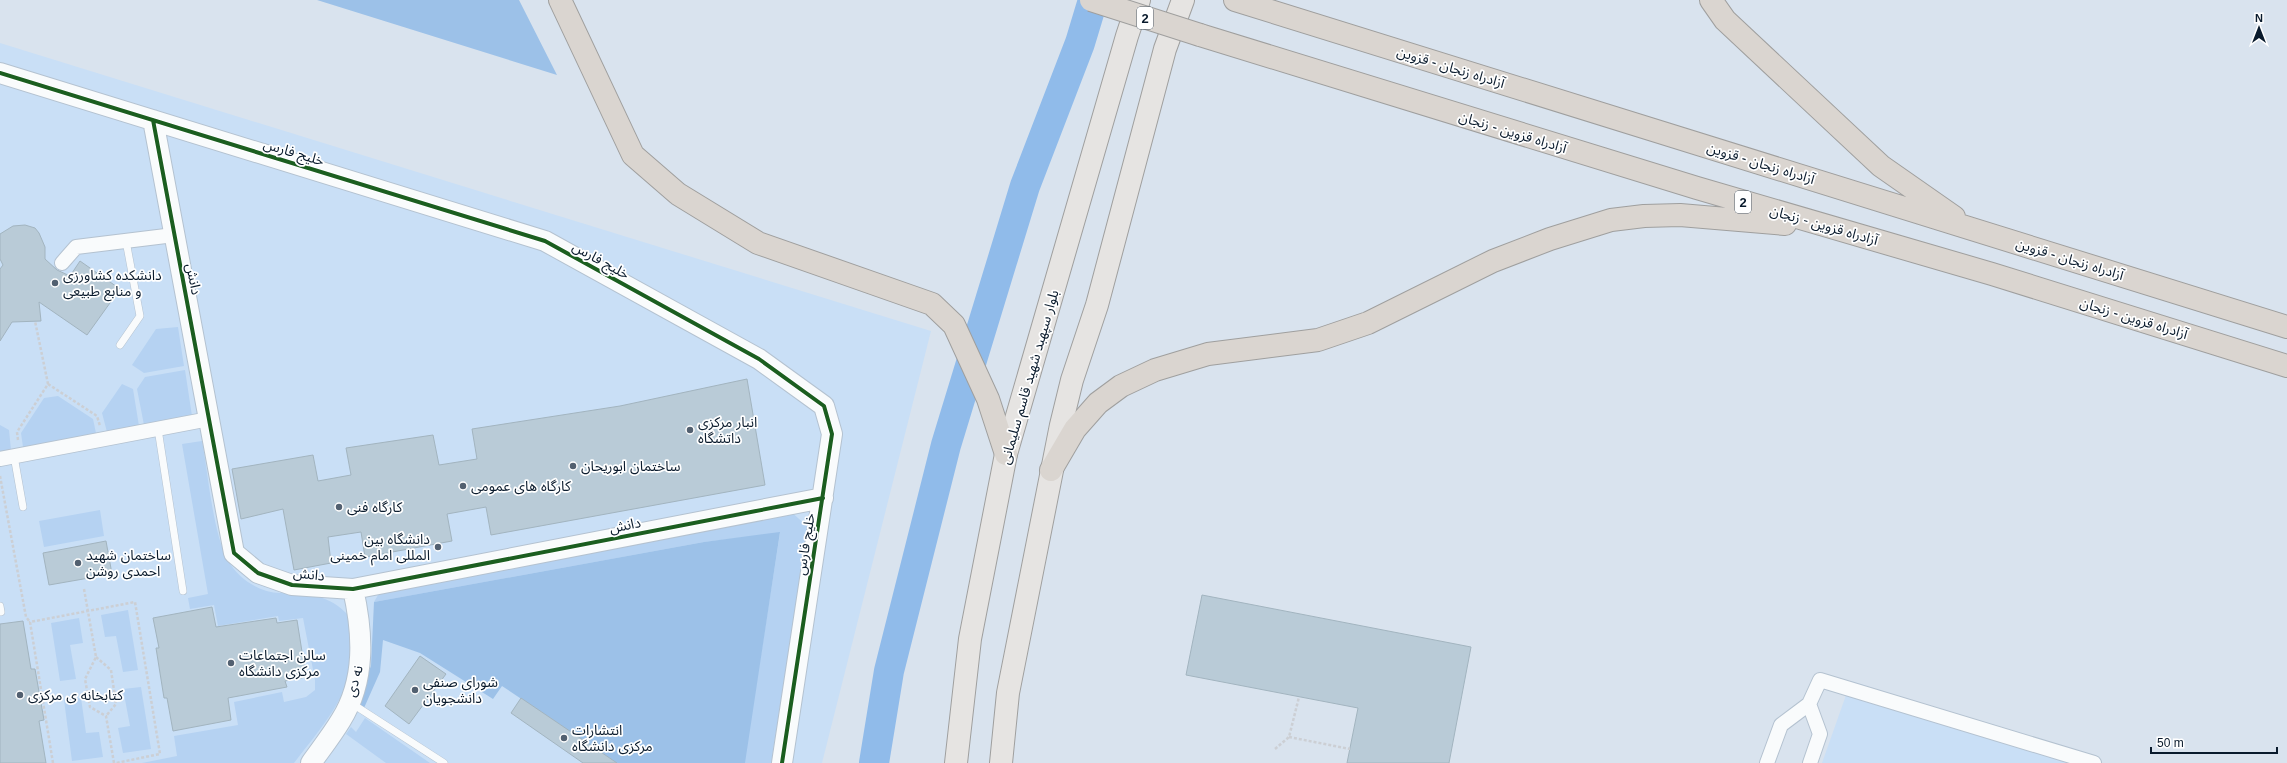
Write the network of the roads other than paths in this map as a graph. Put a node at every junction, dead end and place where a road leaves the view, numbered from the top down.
1 (560, 0) edge
2 (1090, 0) edge
3 (1139, 0) edge
4 (1183, 0) edge
5 (1235, 0) edge
6 (1711, 0) edge
7 (0, 73) edge
8 (152, 120) junction
9 (1832, 228) junction
10 (1972, 229) junction
11 (174, 235) junction
12 (126, 241) junction
13 (62, 263) dead end
14 (2287, 327) edge
15 (120, 345) dead end
16 (2287, 366) edge
17 (209, 419) junction
18 (158, 429) junction
19 (1006, 454) junction
20 (11, 456) edge
21 (1051, 470) junction
22 (823, 498) junction
23 (24, 507) dead end
24 (353, 589) junction
25 (183, 591) dead end
26 (349, 702) junction
27 (1809, 704) junction
28 (311, 763) edge
29 (444, 763) edge
30 (782, 763) edge
31 (956, 763) edge
32 (1001, 763) edge
33 (1767, 763) edge
34 (1810, 763) edge
35 (2094, 763) edge

1 - 19 highway
2 - 9 highway, آزادراه قزوین - زنجان / 2, bridge
3 - 19 main road, بلوار سپهبد شهید قاسم سلیمانی
4 - 21 main road
5 - 10 highway, آزادراه زنجان - قزوین
6 - 10 highway
7 - 8 street, خلیج فارس
8 - 11 street, دانش
8 - 22 street, خلیج فارس
9 - 16 highway, آزادراه قزوین - زنجان / 2
9 - 21 highway
10 - 14 highway, آزادراه زنجان - قزوین
11 - 12 street
11 - 17 street, دانش
12 - 13 street
12 - 15 lane
17 - 18 street
17 - 24 street, دانش
18 - 20 street
18 - 25 lane
19 - 31 main road, بلوار سپهبد شهید قاسم سلیمانی
20 - 23 lane
21 - 32 main road
22 - 24 street, دانش
22 - 30 street, خلیج فارس
24 - 26 street, نه دی
26 - 28 street, نه دی
26 - 29 lane
27 - 33 street
27 - 34 street
27 - 35 street

